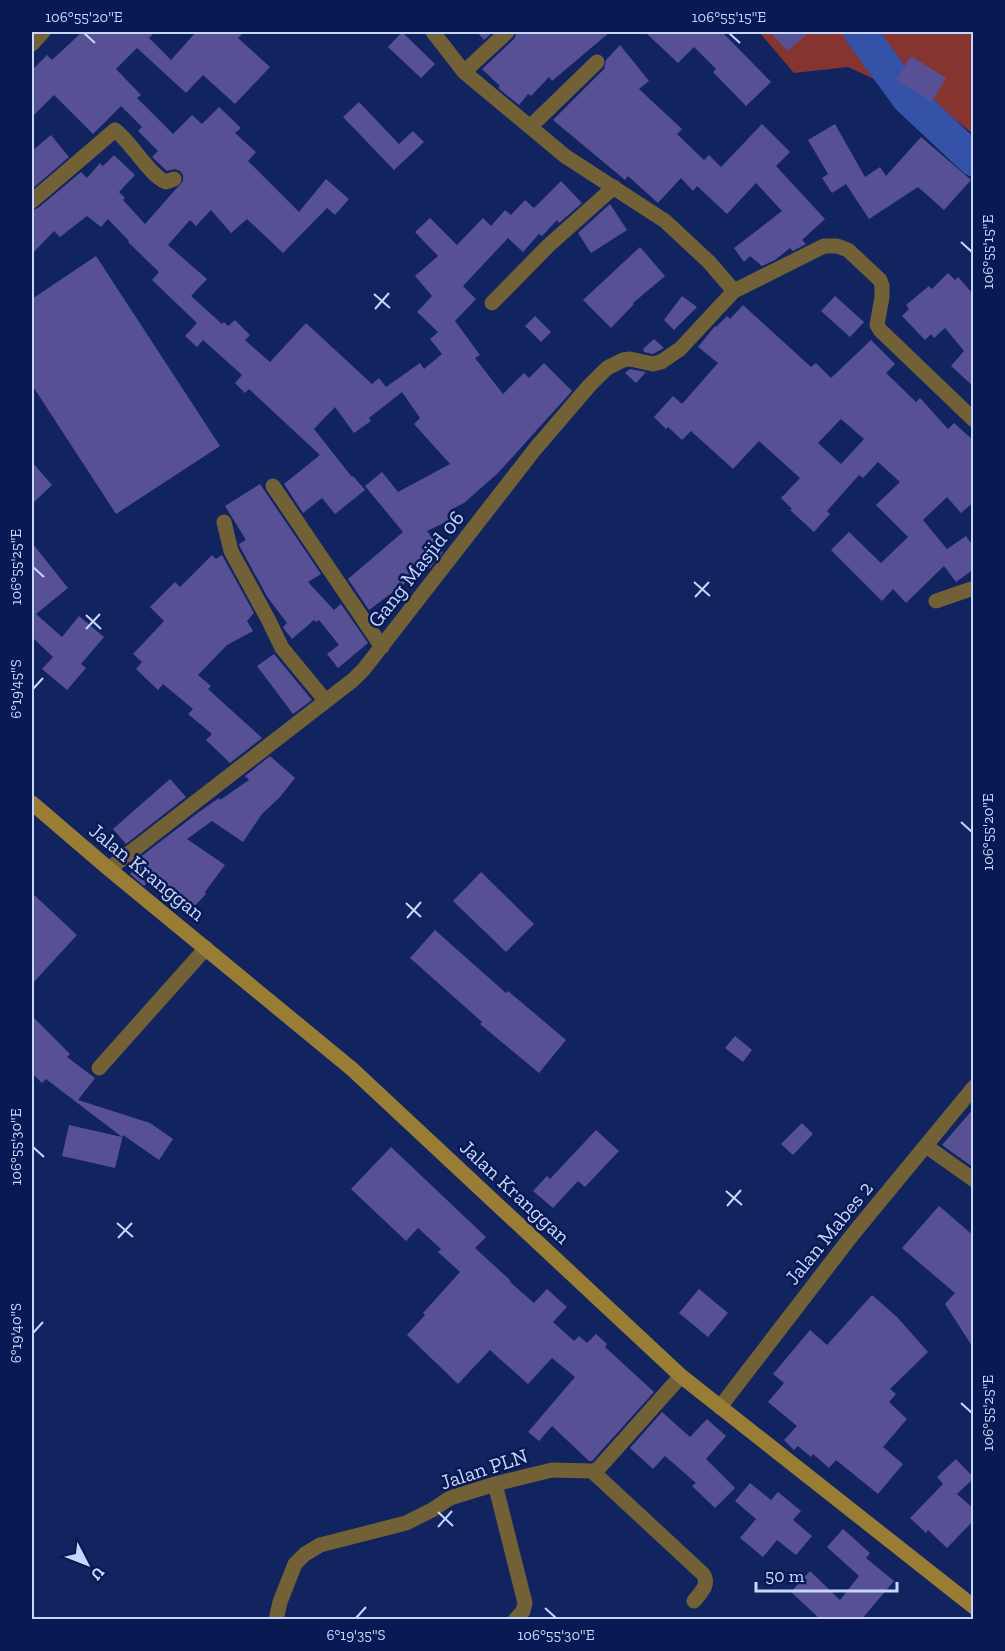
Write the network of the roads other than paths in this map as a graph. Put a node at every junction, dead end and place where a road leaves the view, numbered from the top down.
1 (43, 32) edge
2 (433, 32) edge
3 (507, 32) edge
4 (32, 44) edge
5 (597, 62) dead end
6 (465, 72) junction
7 (531, 126) junction
8 (174, 178) dead end
9 (614, 187) junction
10 (32, 201) edge
11 (734, 291) junction
12 (492, 303) dead end
13 (974, 420) edge
14 (273, 486) dead end
15 (224, 522) dead end
16 (974, 588) edge
17 (936, 602) dead end
18 (382, 647) junction
19 (325, 700) junction
20 (32, 803) edge
21 (108, 869) junction
22 (206, 948) junction
23 (99, 1068) dead end
24 (974, 1087) edge
25 (926, 1146) junction
26 (974, 1180) edge
27 (681, 1376) junction
28 (720, 1407) junction
29 (592, 1471) junction
30 (495, 1484) junction
31 (694, 1601) dead end
32 (974, 1607) edge
33 (276, 1620) edge
34 (515, 1620) edge

1 - 4 street
2 - 6 street
3 - 6 street
5 - 7 street
6 - 7 street
7 - 9 street
8 - 10 street
9 - 11 street
9 - 12 street
11 - 13 street
11 - 18 street, Gang Masjid 06
14 - 18 street
15 - 19 street
16 - 17 street
18 - 19 street, Gang Masjid 06
19 - 21 street, Gang Masjid 06
20 - 21 main road, Jalan Kranggan
21 - 22 main road, Jalan Kranggan
22 - 23 street
22 - 27 main road, Jalan Kranggan
24 - 25 street, Jalan Mabes 2
25 - 26 street
25 - 28 street, Jalan Mabes 2
27 - 28 main road, Jalan Kranggan
27 - 29 street
28 - 32 main road, Jalan Kranggan
29 - 30 street, Jalan PLN
29 - 31 street
30 - 33 street, Jalan PLN
30 - 34 street

